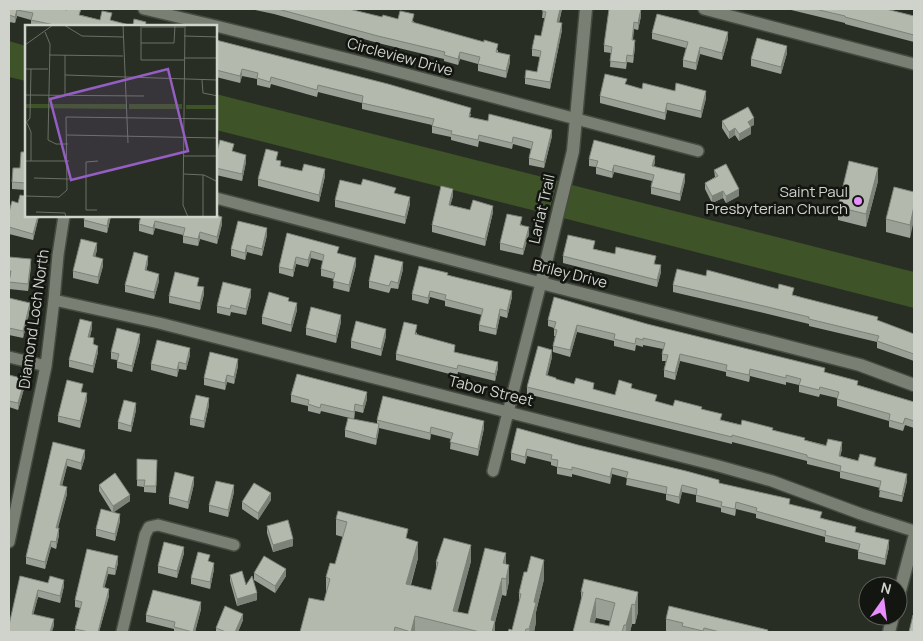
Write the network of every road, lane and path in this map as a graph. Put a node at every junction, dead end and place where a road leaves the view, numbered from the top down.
1 (144, 9) edge
2 (586, 9) edge
3 (704, 9) edge
4 (212, 25) edge
5 (218, 26) edge
6 (914, 64) edge
7 (575, 119) junction
8 (698, 151) dead end
9 (218, 199) edge
10 (64, 218) edge
11 (541, 283) junction
12 (54, 300) junction
13 (9, 358) edge
14 (46, 366) junction
15 (914, 385) edge
16 (508, 411) junction
17 (492, 471) dead end
18 (14, 489) edge
19 (914, 531) edge
20 (914, 538) edge
21 (9, 542) edge
22 (234, 545) dead end
23 (904, 576) edge
24 (122, 632) edge

1 - 4 street, Circleview Drive
2 - 7 street, Lariat Trail
3 - 6 street
5 - 7 street, Circleview Drive
7 - 8 street, Circleview Drive
7 - 11 street, Lariat Trail
9 - 11 street, Briley Drive
10 - 12 street, Diamond Loch North
11 - 15 street, Briley Drive
11 - 16 street, Lariat Trail
12 - 14 street, Diamond Loch North
12 - 16 street, Tabor Street
13 - 14 street
14 - 18 street, Diamond Loch North
16 - 17 street, Lariat Trail
16 - 19 street, Tabor Street
18 - 21 street, Diamond Loch North
20 - 23 street
22 - 24 street

